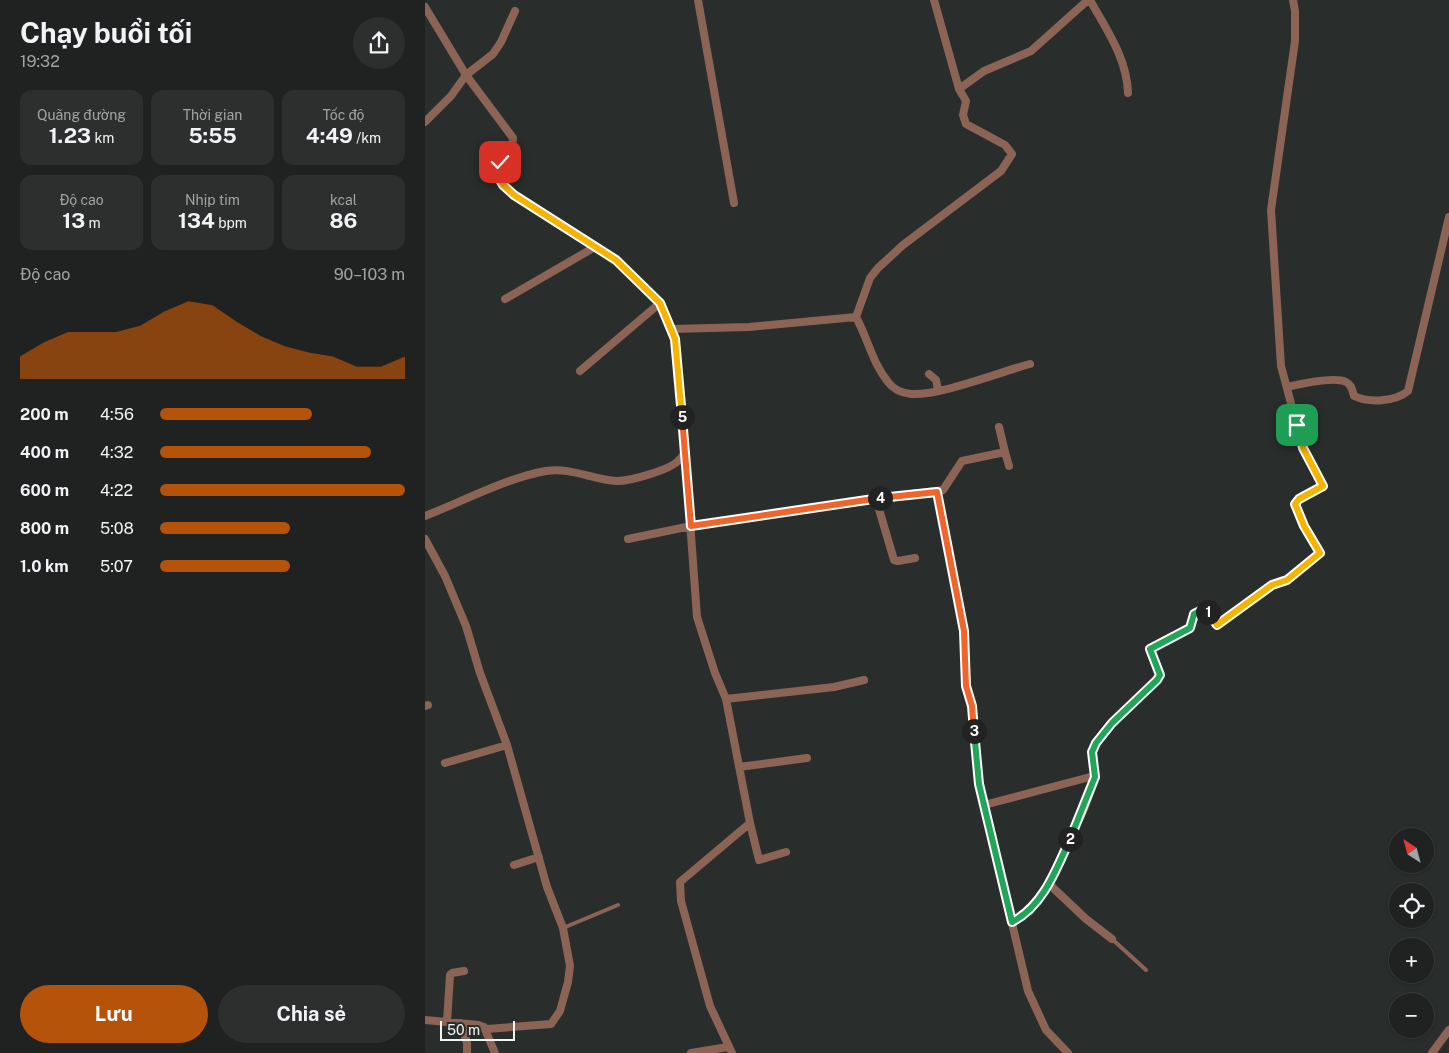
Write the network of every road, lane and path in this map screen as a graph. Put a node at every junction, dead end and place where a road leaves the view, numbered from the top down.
1 (698, 0) edge
2 (934, 0) edge
3 (1089, 0) edge
4 (1293, 0) edge
5 (425, 7) edge
6 (515, 11) dead end
7 (466, 75) junction
8 (959, 89) junction
9 (1128, 93) dead end
10 (425, 122) edge
11 (734, 203) dead end
12 (1449, 217) edge
13 (595, 247) junction
14 (505, 298) dead end
15 (660, 303) junction
16 (857, 317) junction
17 (671, 329) junction
18 (1030, 364) dead end
19 (581, 371) dead end
20 (929, 374) dead end
21 (1287, 386) junction
22 (938, 390) junction
23 (999, 426) dead end
24 (1005, 452) junction
25 (685, 453) junction
26 (1009, 466) dead end
27 (937, 492) junction
28 (876, 499) junction
29 (425, 516) edge
30 (691, 526) junction
31 (425, 539) edge
32 (628, 539) dead end
33 (915, 558) dead end
34 (864, 680) dead end
35 (726, 699) junction
36 (507, 744) junction
37 (807, 758) dead end
38 (445, 763) dead end
39 (739, 767) junction
40 (1090, 777) dead end
41 (984, 805) junction
42 (750, 823) junction
43 (786, 852) dead end
44 (539, 857) junction
45 (514, 865) dead end
46 (1049, 884) junction
47 (618, 906) dead end
48 (1012, 922) junction
49 (563, 928) junction
50 (1112, 939) joint
51 (1146, 970) dead end
52 (464, 971) dead end
53 (425, 1020) edge
54 (447, 1022) junction
55 (461, 1023) junction
56 (484, 1027) junction
57 (1449, 1030) edge
58 (730, 1050) edge
59 (467, 1053) edge
60 (495, 1053) edge
61 (691, 1053) edge
62 (1068, 1053) edge
63 (1432, 1053) edge

1 - 11 street
2 - 8 street
3 - 8 street
3 - 9 street
4 - 21 street
5 - 7 street
6 - 7 street
7 - 10 street
7 - 13 street
8 - 16 street
12 - 21 street
13 - 14 street
13 - 15 street
15 - 17 street
15 - 19 street
16 - 17 street
16 - 22 street
17 - 25 street
18 - 22 street
20 - 22 street
21 - 46 street
23 - 24 street
24 - 26 street
24 - 27 street
25 - 29 street
25 - 30 street
27 - 28 street
27 - 41 street
28 - 30 street
28 - 33 street
30 - 32 street
30 - 35 street
31 - 36 street
34 - 35 street
35 - 39 street
36 - 38 street
36 - 44 street
37 - 39 street
39 - 42 street
40 - 41 street
41 - 48 street
42 - 43 street
42 - 58 street
44 - 45 street
44 - 49 street
46 - 48 street
46 - 50 street
47 - 49 lane
48 - 62 street
49 - 56 street
50 - 51 lane
52 - 54 street
53 - 54 street
54 - 55 street
55 - 56 street
55 - 59 street
56 - 60 street
57 - 63 street
58 - 61 street

